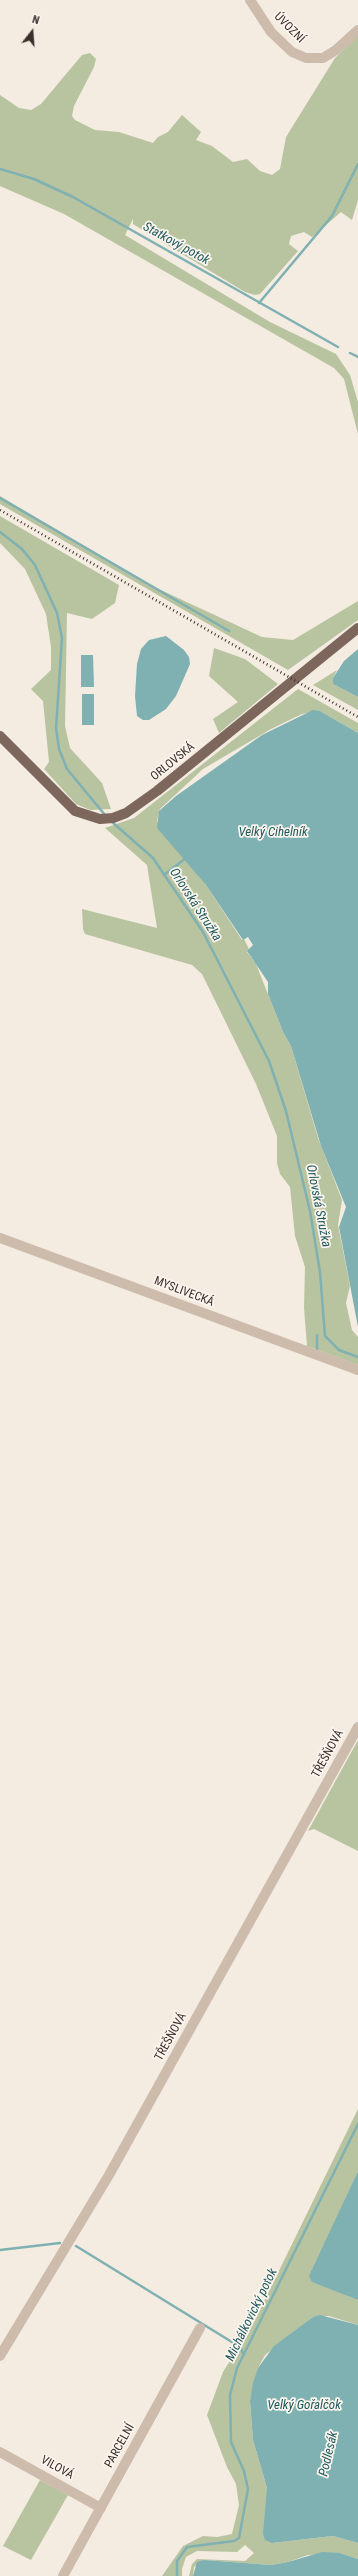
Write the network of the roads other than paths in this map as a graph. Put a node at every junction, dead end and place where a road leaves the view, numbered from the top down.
1 (250, 0) edge
2 (358, 30) edge
3 (358, 628) edge
4 (0, 736) edge
5 (0, 1238) edge
6 (358, 1370) edge
7 (358, 1727) edge
8 (200, 2328) dead end
9 (0, 2356) edge
10 (0, 2452) edge
11 (101, 2508) junction
12 (63, 2576) edge

1 - 2 street, ÚVOZNÍ
3 - 4 main road, ORLOVSKÁ
5 - 6 street, MYSLIVECKÁ
7 - 9 street, TŘEŠŇOVÁ
8 - 11 street, PARCELNÍ
10 - 11 street, VILOVÁ
11 - 12 street, PARCELNÍ

